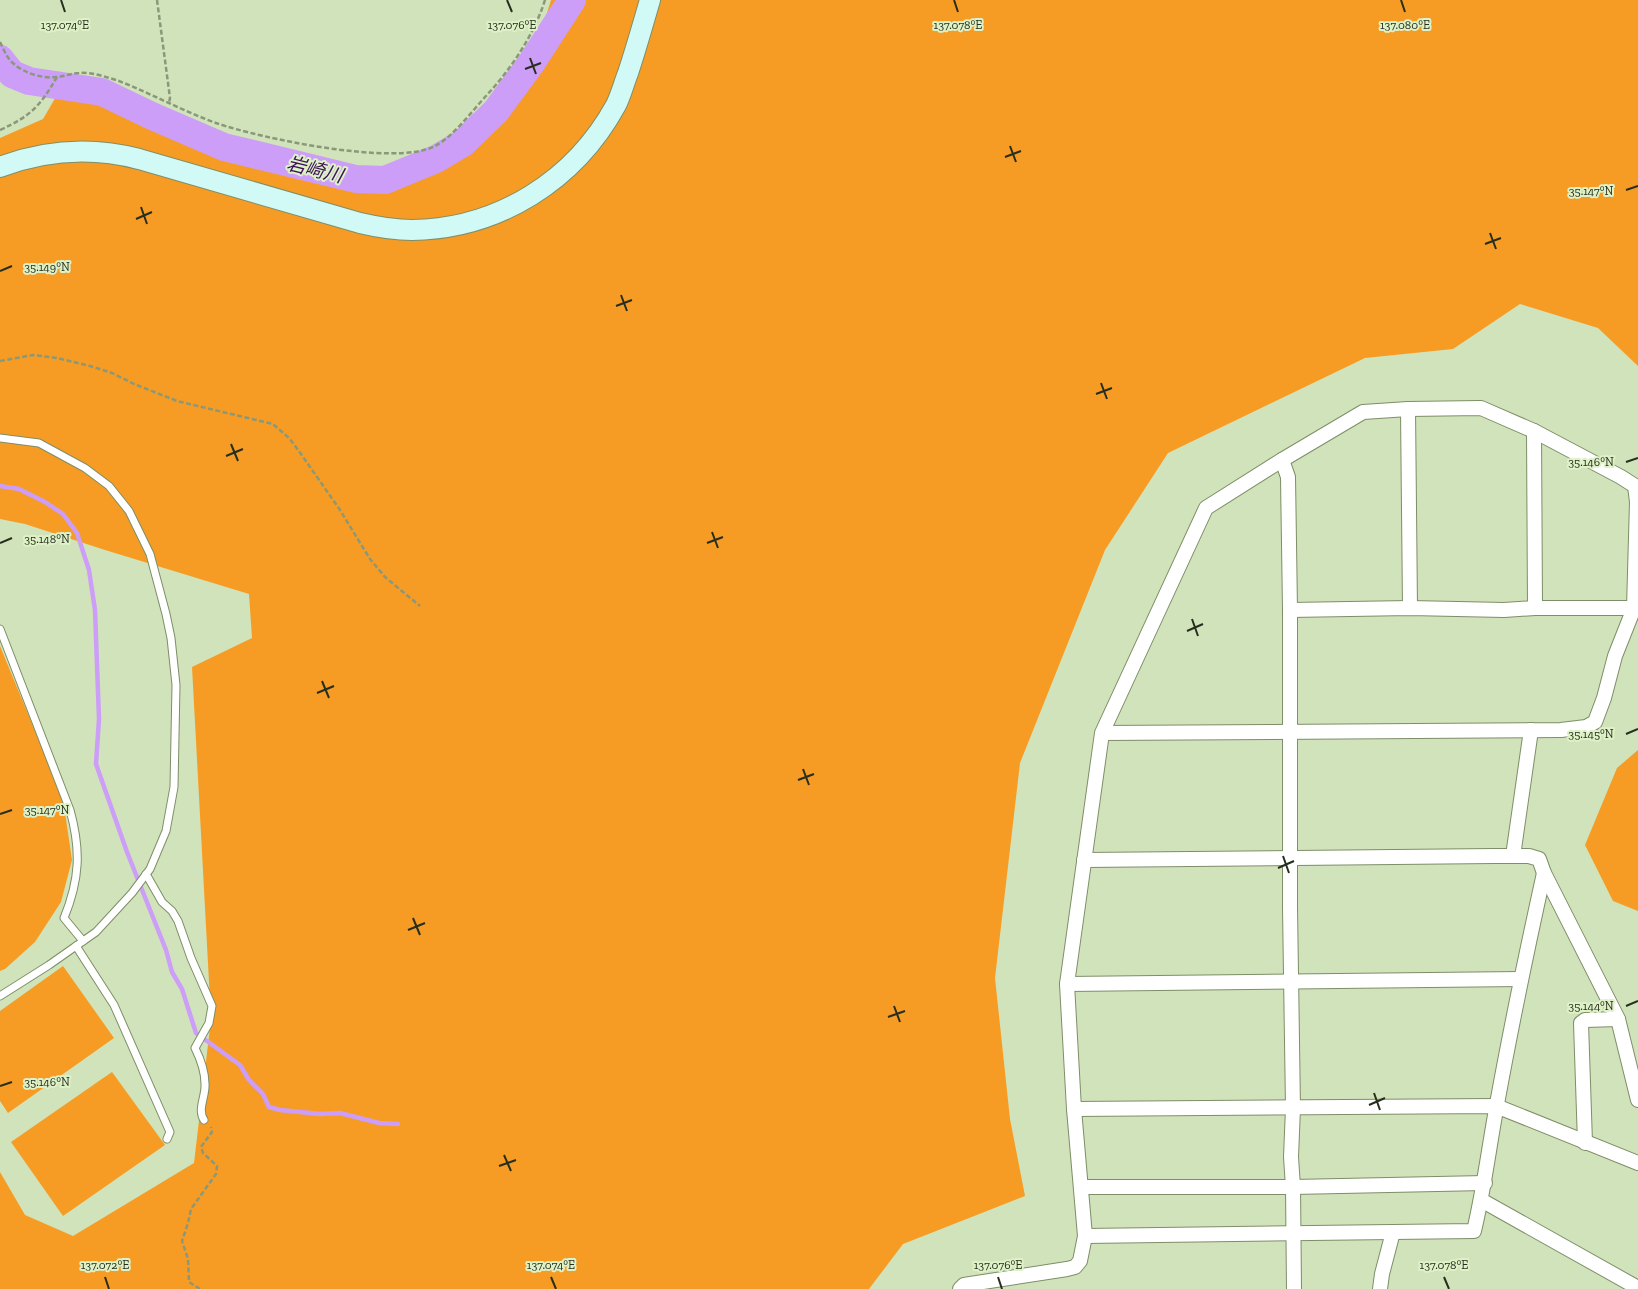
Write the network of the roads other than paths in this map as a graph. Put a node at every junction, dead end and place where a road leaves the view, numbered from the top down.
1 (650, 0) edge
2 (0, 168) edge
3 (1408, 409) junction
4 (1534, 431) junction
5 (0, 438) edge
6 (1282, 460) junction
7 (1410, 608) junction
8 (1535, 608) junction
9 (1634, 608) junction
10 (1290, 610) junction
11 (0, 629) edge
12 (1531, 730) junction
13 (1290, 732) junction
14 (1102, 734) junction
15 (1513, 856) junction
16 (1291, 858) junction
17 (1084, 860) junction
18 (1544, 873) junction
19 (146, 874) junction
20 (83, 941) junction
21 (76, 946) junction
22 (1521, 979) junction
23 (1292, 981) junction
24 (1067, 984) junction
25 (0, 996) edge
26 (1618, 1019) junction
27 (1638, 1100) edge
28 (1496, 1106) junction
29 (1293, 1108) junction
30 (1074, 1109) junction
31 (204, 1120) road end
32 (167, 1139) dead end
33 (1585, 1143) junction
34 (1638, 1164) edge
35 (1485, 1183) junction
36 (1081, 1187) junction
37 (1293, 1187) junction
38 (1481, 1200) junction
39 (1393, 1232) junction
40 (1294, 1234) junction
41 (1086, 1236) junction
42 (1638, 1288) edge
43 (960, 1289) edge
44 (1294, 1289) edge
45 (1380, 1289) edge

1 - 2 street
3 - 4 street
3 - 6 street
3 - 7 street
4 - 8 street
4 - 9 street
5 - 19 lane
6 - 10 street
6 - 14 street
7 - 8 street
7 - 10 street
8 - 9 street
9 - 12 street
10 - 13 street
11 - 20 lane
12 - 13 street
12 - 15 street
13 - 14 street
13 - 16 street
14 - 17 street
15 - 16 street
15 - 18 street
16 - 17 street
16 - 23 street
17 - 24 street
18 - 22 street
18 - 26 street
19 - 20 lane
19 - 31 lane
20 - 21 lane
21 - 25 lane
21 - 32 lane
22 - 23 street
22 - 28 street
23 - 24 street
23 - 29 street
24 - 30 street
26 - 27 street
26 - 33 street
28 - 29 street
28 - 33 street
28 - 35 street
29 - 30 street
29 - 37 street
30 - 36 street
33 - 34 street
35 - 37 street
35 - 38 street
36 - 37 street
36 - 41 street
37 - 40 street
38 - 39 street
38 - 42 street
39 - 40 street
39 - 45 street
40 - 41 street
40 - 44 street
41 - 43 street

